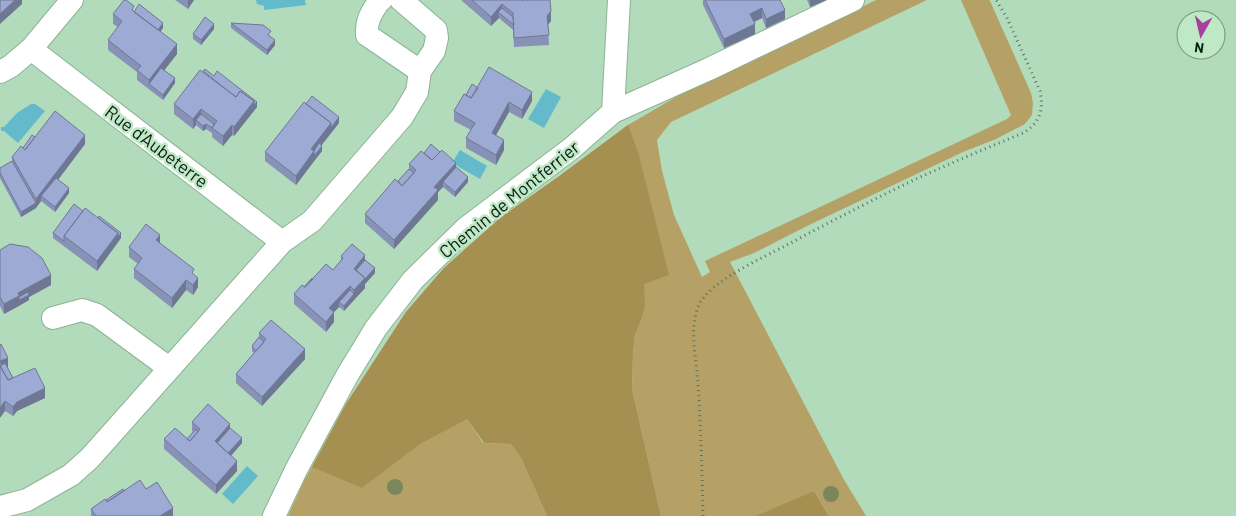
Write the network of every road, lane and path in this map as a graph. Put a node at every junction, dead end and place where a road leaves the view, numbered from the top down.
1 (72, 0) edge
2 (381, 0) edge
3 (401, 0) edge
4 (619, 0) edge
5 (853, 0) edge
6 (996, 0) edge
7 (31, 50) junction
8 (420, 71) junction
9 (0, 72) edge
10 (613, 112) junction
11 (282, 242) junction
12 (53, 318) dead end
13 (170, 368) junction
14 (0, 507) edge
15 (274, 516) edge
16 (704, 516) edge

1 - 7 street
2 - 8 street
3 - 8 street
4 - 10 street
5 - 10 street, Chemin de Montferrier
6 - 16 path
7 - 9 street
7 - 11 street, Rue d'Aubeterre
8 - 11 street
10 - 15 street, Chemin de Montferrier
11 - 13 street
12 - 13 street
13 - 14 street

